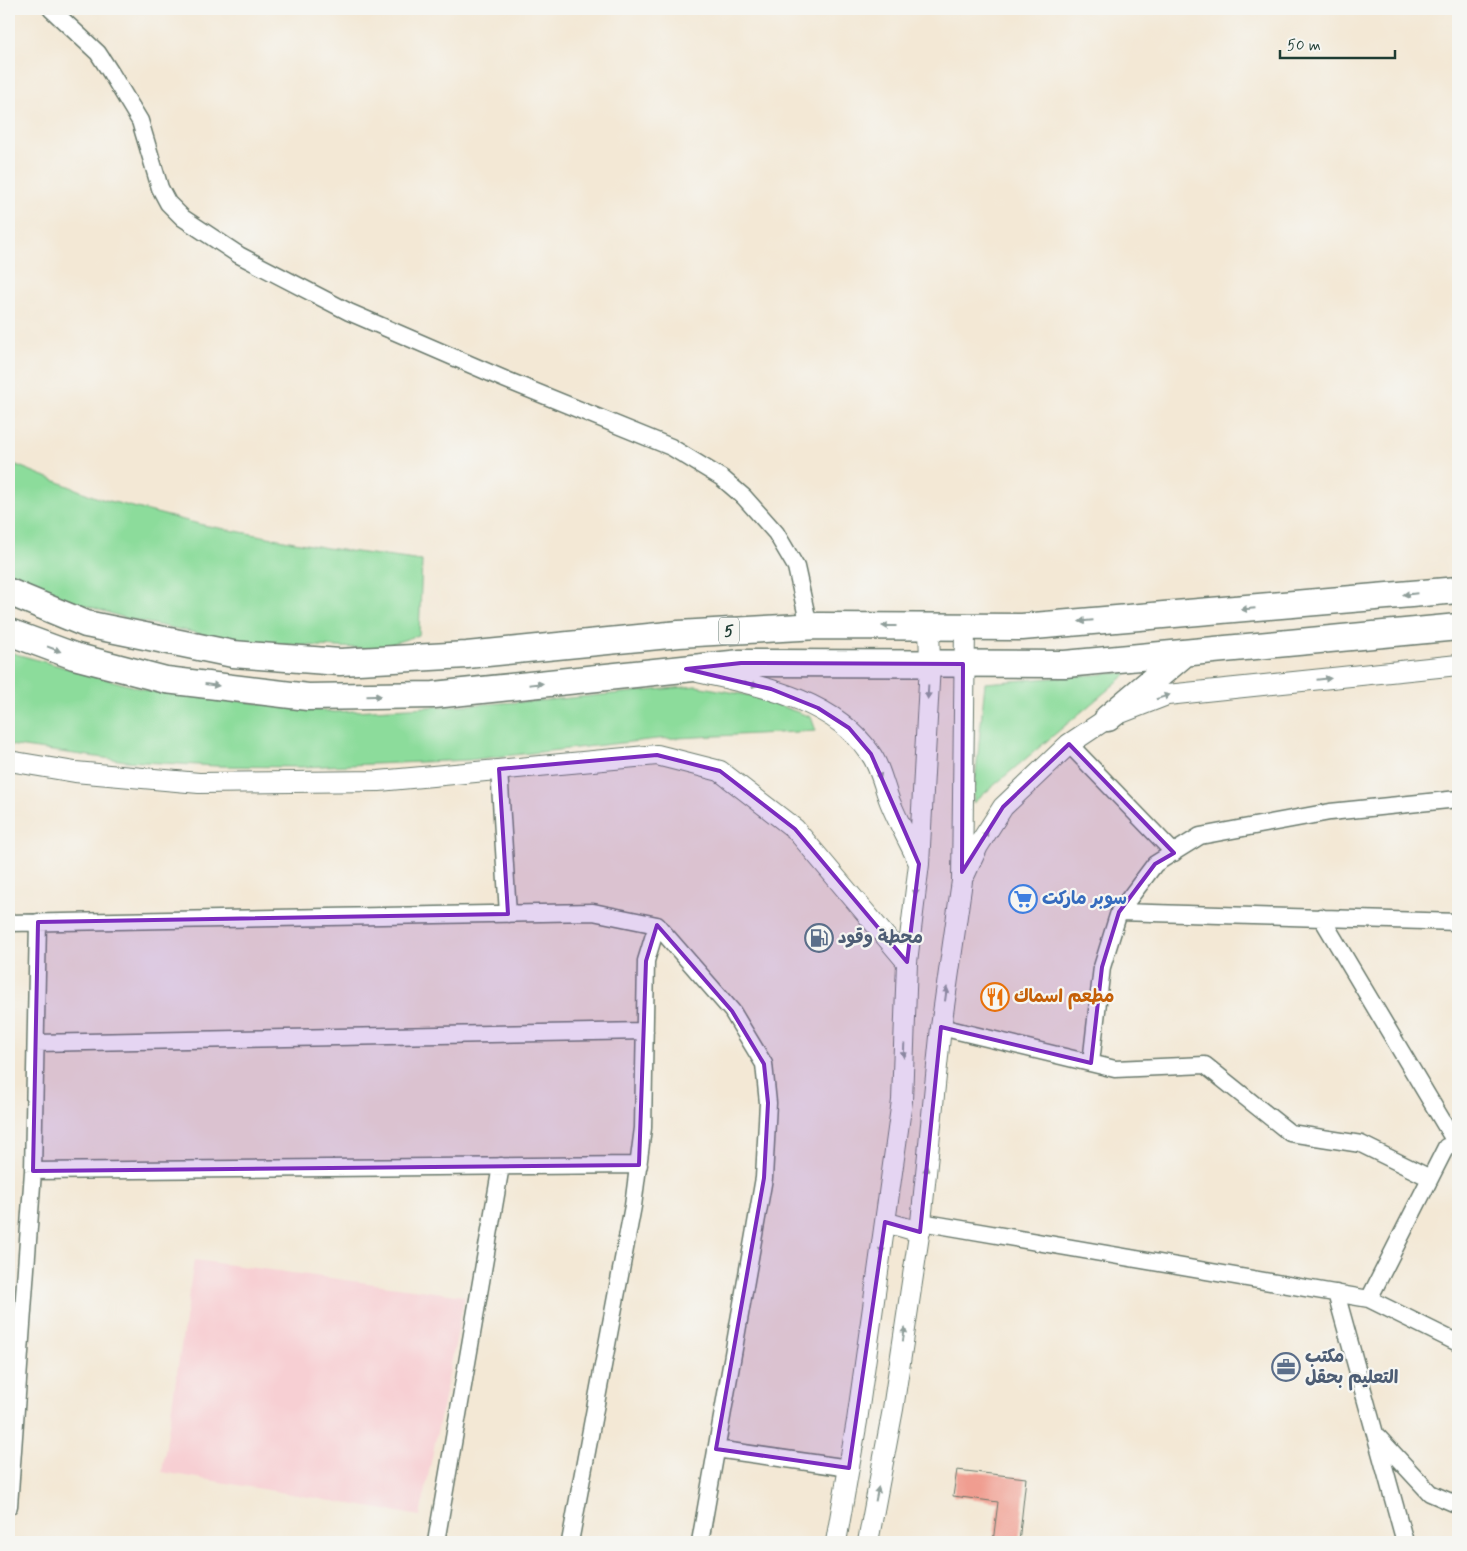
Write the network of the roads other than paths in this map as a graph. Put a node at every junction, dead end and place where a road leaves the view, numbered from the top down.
1 (51, 9) edge
2 (1458, 590) edge
3 (9, 592) edge
4 (809, 626) junction
5 (929, 626) junction
6 (965, 626) junction
7 (1458, 627) edge
8 (9, 632) edge
9 (1185, 653) junction
10 (930, 664) junction
11 (963, 664) junction
12 (1458, 665) edge
13 (686, 669) junction
14 (1108, 718) junction
15 (1069, 744) junction
16 (9, 762) edge
17 (498, 770) junction
18 (1458, 798) edge
19 (1174, 853) junction
20 (919, 864) junction
21 (962, 880) junction
22 (1119, 912) junction
23 (508, 914) junction
24 (1321, 917) junction
25 (38, 922) junction
26 (1458, 922) edge
27 (9, 923) edge
28 (657, 925) junction
29 (907, 962) junction
30 (941, 1027) junction
31 (645, 1031) junction
32 (36, 1043) junction
33 (1091, 1063) junction
34 (1458, 1145) edge
35 (639, 1164) junction
36 (501, 1166) junction
37 (33, 1171) junction
38 (1430, 1178) junction
39 (885, 1222) junction
40 (921, 1227) junction
41 (1336, 1293) junction
42 (1369, 1299) junction
43 (1458, 1343) edge
44 (1375, 1434) junction
45 (716, 1449) junction
46 (849, 1468) junction
47 (1458, 1505) edge
48 (9, 1506) edge
49 (436, 1542) edge
50 (570, 1542) edge
51 (700, 1542) edge
52 (836, 1542) edge
53 (868, 1542) edge
54 (1405, 1542) edge

1 - 4 street
2 -> 6 highway, 5
3 - 4 highway, 5
5 -> 4 highway, 5
5 - 6 highway, 5
5 - 10 street
6 - 11 street
7 - 9 highway, 5
8 -> 13 highway, 5
9 - 11 highway, 5
9 - 14 highway
10 - 11 highway, 5
10 - 13 highway, 5
10 -> 20 street
11 - 21 street
14 -> 12 street
13 -> 20 street
14 - 15 street
15 - 19 street
21 -> 15 street
16 - 17 street
17 - 23 street
17 - 29 street
18 - 19 street
19 - 22 street
20 -> 29 street
30 -> 21 street
22 - 24 street
22 - 33 street
23 - 25 street
23 - 28 street
24 - 26 street
24 - 34 street
25 - 27 street
25 - 32 street
28 - 31 street
28 - 45 street
29 -> 39 street
30 - 33 street
40 -> 30 street
31 - 32 street
31 - 35 street
32 - 37 street
33 - 38 street
34 - 38 street
35 - 36 street
35 - 50 street
36 - 37 street
36 - 49 street
37 - 48 street
38 - 42 street
39 - 40 street
39 -> 46 street
40 - 41 street
53 -> 40 street
41 - 42 street
41 - 44 street
42 - 43 street
44 - 47 street
44 - 54 street
45 - 46 street
45 - 51 street
46 - 52 street

